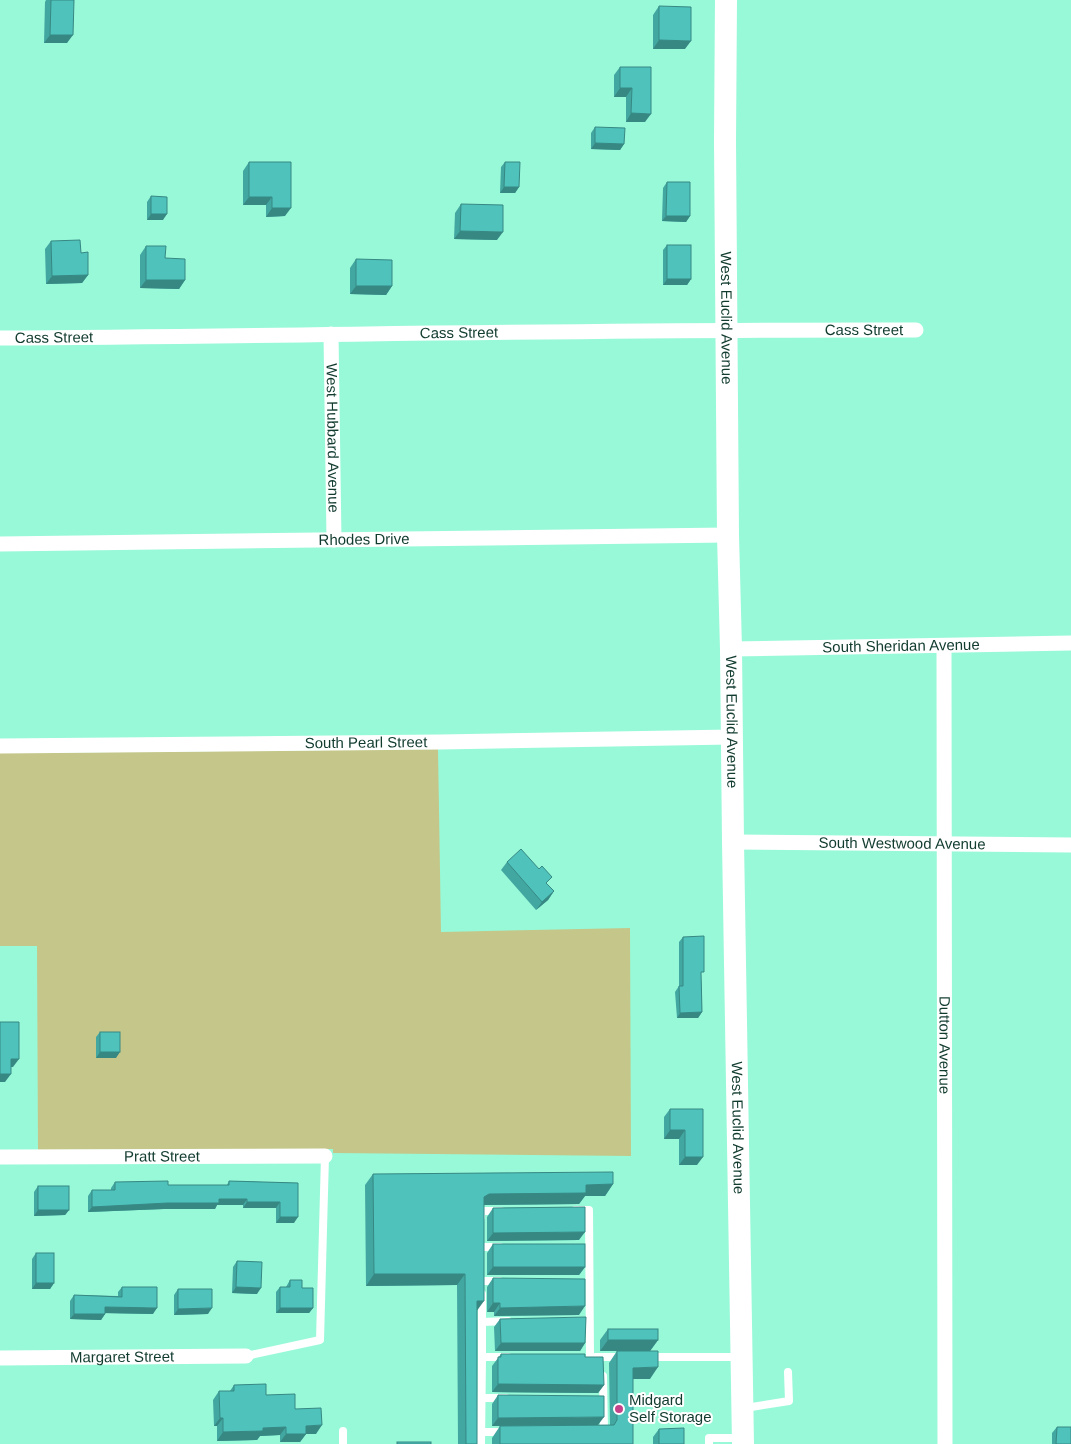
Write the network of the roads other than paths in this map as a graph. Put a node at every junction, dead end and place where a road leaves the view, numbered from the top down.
1 (726, 0) edge
2 (727, 329) junction
3 (916, 330) dead end
4 (331, 334) junction
5 (0, 338) edge
6 (728, 535) junction
7 (334, 540) junction
8 (0, 544) edge
9 (1071, 643) edge
10 (944, 646) junction
11 (731, 649) junction
12 (732, 737) junction
13 (0, 746) edge
14 (733, 842) junction
15 (945, 844) junction
16 (1071, 845) edge
17 (326, 1156) joint
18 (0, 1157) edge
19 (569, 1210) edge
20 (510, 1211) edge
21 (481, 1229) edge
22 (481, 1238) edge
23 (481, 1246) junction
24 (511, 1246) edge
25 (579, 1246) edge
26 (589, 1246) junction
27 (481, 1255) edge
28 (481, 1272) edge
29 (482, 1281) junction
30 (511, 1281) edge
31 (580, 1281) edge
32 (590, 1281) junction
33 (580, 1320) edge
34 (590, 1320) junction
35 (521, 1321) edge
36 (482, 1322) junction
37 (246, 1356) joint
38 (482, 1357) junction
39 (512, 1357) edge
40 (580, 1357) edge
41 (590, 1357) junction
42 (603, 1357) junction
43 (633, 1357) edge
44 (643, 1357) edge
45 (743, 1357) junction
46 (0, 1358) edge
47 (788, 1372) dead end
48 (482, 1398) junction
49 (510, 1398) edge
50 (594, 1399) edge
51 (604, 1399) junction
52 (743, 1408) junction
53 (343, 1431) dead end
54 (482, 1432) junction
55 (510, 1432) edge
56 (594, 1432) edge
57 (743, 1441) edge
58 (343, 1444) edge
59 (481, 1444) edge
60 (709, 1444) edge
61 (946, 1444) edge

1 - 2 street, West Euclid Avenue
2 - 3 street, Cass Street
2 - 4 street, Cass Street
2 - 6 street, West Euclid Avenue
4 - 5 street, Cass Street
4 - 7 street, West Hubbard Avenue
6 - 7 street, Rhodes Drive
6 - 11 street, West Euclid Avenue
7 - 8 street, Rhodes Drive
9 - 10 street, South Sheridan Avenue
10 - 11 street, South Sheridan Avenue
10 - 15 street, Dutton Avenue
11 - 12 street, West Euclid Avenue
12 - 13 street, South Pearl Street
12 - 14 street, West Euclid Avenue
14 - 15 street, South Westwood Avenue
14 - 45 street, West Euclid Avenue
15 - 16 street, South Westwood Avenue
15 - 61 street, Dutton Avenue
17 - 18 street, Pratt Street
17 - 37 lane
19 - 26 lane
20 - 21 lane
22 - 23 lane
23 - 24 lane
23 - 27 lane
25 - 26 lane
26 - 32 lane
28 - 29 lane
29 - 30 lane
29 - 36 lane
31 - 32 lane
32 - 34 lane
33 - 34 lane
34 - 41 lane
35 - 36 lane
36 - 38 lane
37 - 46 street, Margaret Street
38 - 39 lane
38 - 48 lane
40 - 41 lane
41 - 42 lane
42 - 43 lane
42 - 51 lane
44 - 45 lane
45 - 52 street, West Euclid Avenue
47 - 52 lane
48 - 49 lane
48 - 54 lane
50 - 51 lane
51 - 56 lane
52 - 57 street, West Euclid Avenue
53 - 58 lane
54 - 55 lane
54 - 59 lane
57 - 60 lane

